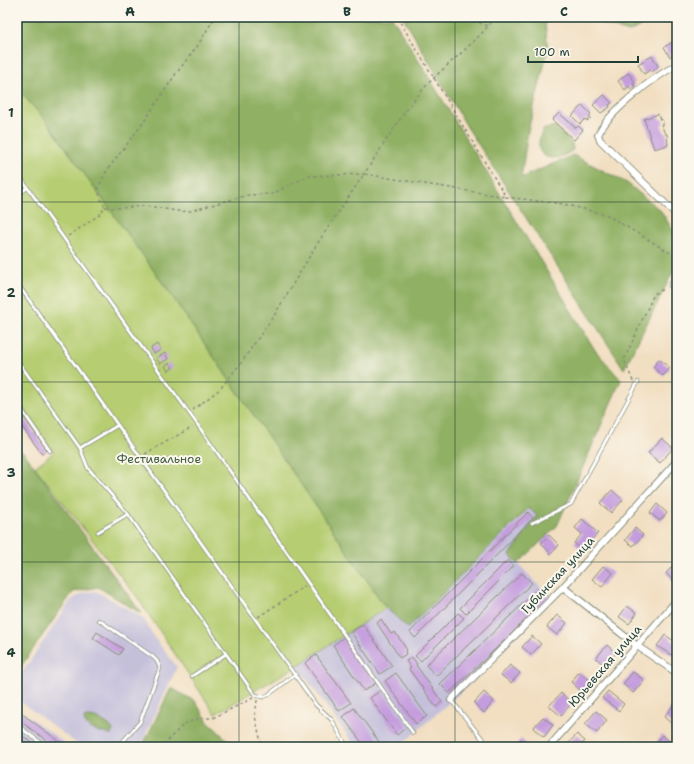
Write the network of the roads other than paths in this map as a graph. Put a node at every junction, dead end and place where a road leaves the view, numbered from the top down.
1 (677, 65) edge
2 (17, 173) edge
3 (28, 188) junction
4 (17, 195) edge
5 (677, 215) edge
6 (677, 272) edge
7 (17, 282) edge
8 (670, 286) road end
9 (17, 360) edge
10 (638, 382) dead end
11 (17, 403) edge
12 (118, 425) junction
13 (80, 448) junction
14 (50, 451) dead end
15 (677, 461) edge
16 (128, 514) junction
17 (532, 524) dead end
18 (98, 532) dead end
19 (563, 587) junction
20 (677, 600) edge
21 (99, 620) dead end
22 (637, 646) junction
23 (226, 654) junction
24 (677, 673) edge
25 (296, 674) junction
26 (192, 676) dead end
27 (451, 700) joint
28 (17, 725) edge
29 (413, 733) dead end
30 (46, 747) edge
31 (118, 747) edge
32 (347, 747) edge
33 (490, 747) edge
34 (549, 747) edge

1 - 5 street
2 - 3 lane
3 - 4 lane
3 - 29 lane
6 - 8 lane
7 - 12 lane
9 - 13 lane
10 - 17 lane
11 - 14 lane
12 - 13 lane
12 - 25 lane
13 - 16 lane
15 - 19 street, Губинская улица
16 - 18 lane
16 - 23 lane
19 - 22 street
19 - 27 street, Губинская улица
20 - 22 street, Юрьевская улица
21 - 31 lane
22 - 24 street
22 - 34 street, Юрьевская улица
23 - 25 lane
23 - 26 lane
25 - 32 lane
27 - 33 lane
28 - 30 lane

